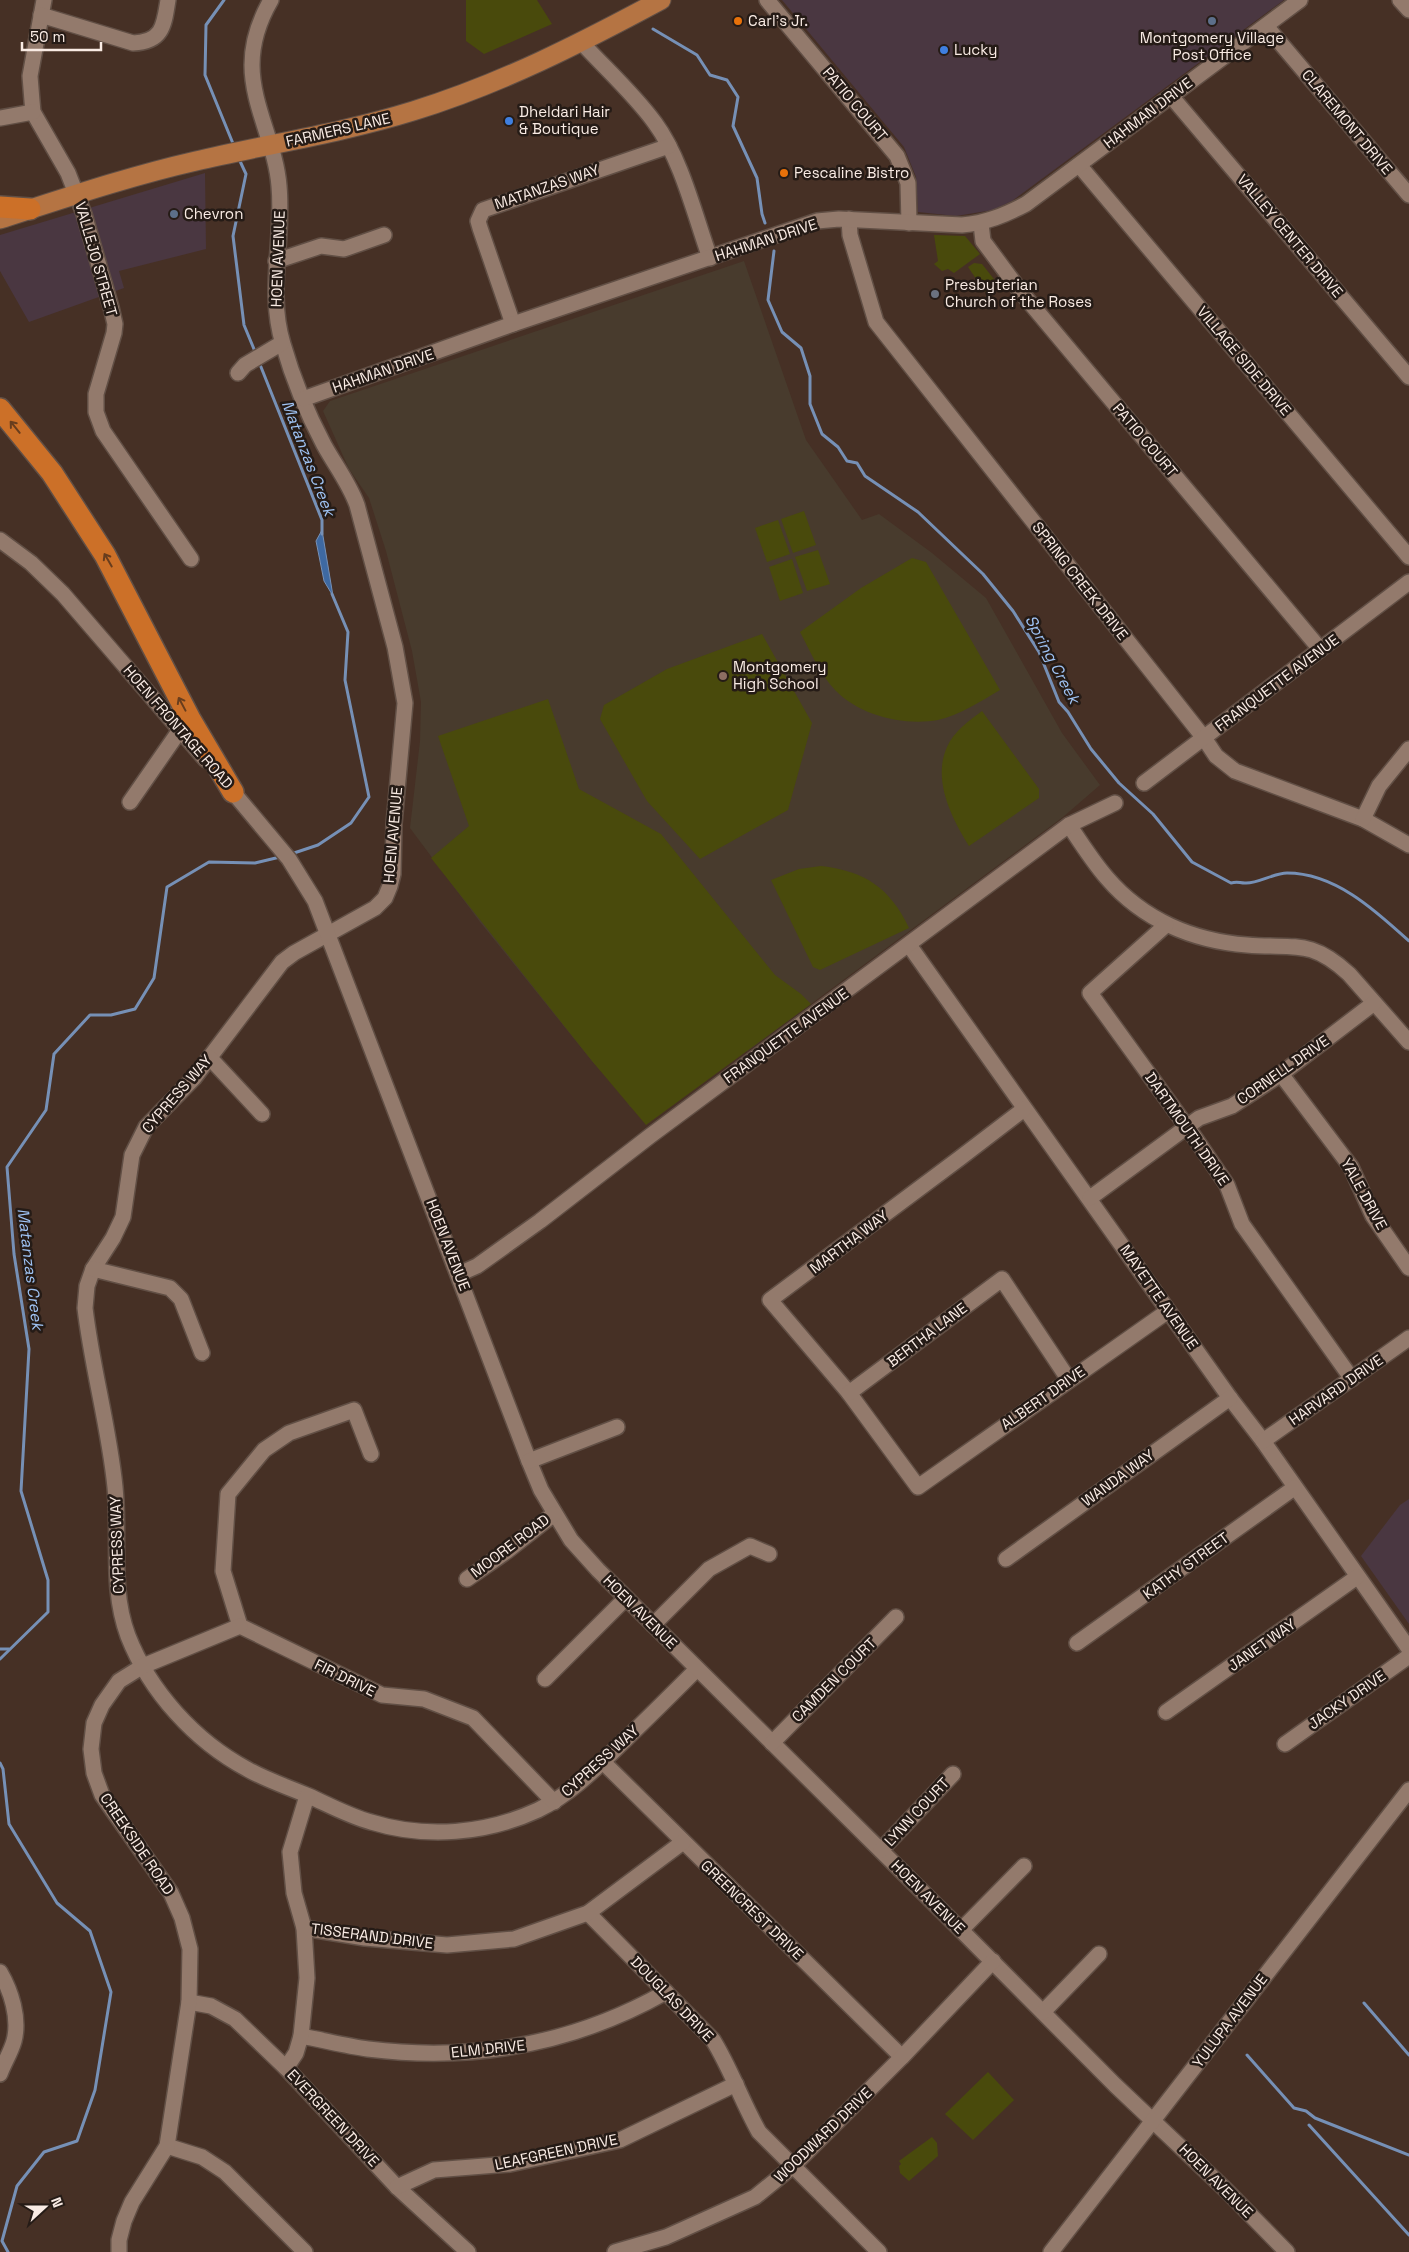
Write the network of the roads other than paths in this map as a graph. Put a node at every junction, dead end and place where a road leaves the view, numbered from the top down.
1 (44, 0) edge
2 (168, 0) edge
3 (270, 0) edge
4 (662, 0) edge
5 (767, 0) edge
6 (1300, 0) edge
7 (1400, 0) edge
8 (1409, 10) edge
9 (41, 15) junction
10 (1266, 26) junction
11 (582, 43) junction
12 (1171, 96) junction
13 (33, 112) junction
14 (0, 118) edge
15 (272, 145) junction
16 (668, 146) junction
17 (1079, 165) junction
18 (77, 194) junction
19 (1409, 195) edge
20 (0, 207) edge
21 (30, 209) junction
22 (0, 219) edge
23 (849, 219) junction
24 (909, 223) junction
25 (981, 224) junction
26 (384, 235) dead end
27 (710, 258) junction
28 (276, 260) junction
29 (513, 324) junction
30 (282, 343) junction
31 (242, 369) dead end
32 (1409, 377) edge
33 (303, 399) junction
34 (0, 409) edge
35 (0, 540) edge
36 (1409, 557) edge
37 (191, 559) dead end
38 (1409, 582) edge
39 (1320, 649) junction
40 (180, 730) junction
41 (1204, 738) junction
42 (1409, 748) edge
43 (1144, 783) dead end
44 (233, 792) junction
45 (130, 802) dead end
46 (1115, 803) dead end
47 (1363, 819) junction
48 (1069, 826) junction
49 (1409, 845) edge
50 (1166, 924) junction
51 (328, 935) junction
52 (909, 945) junction
53 (1374, 1003) junction
54 (1409, 1042) edge
55 (210, 1058) junction
56 (1281, 1074) junction
57 (1024, 1108) junction
58 (262, 1114) dead end
59 (1187, 1127) junction
60 (1090, 1198) junction
61 (1409, 1268) edge
62 (93, 1269) junction
63 (459, 1274) junction
64 (1168, 1311) junction
65 (1409, 1338) edge
66 (202, 1353) dead end
67 (1352, 1379) junction
68 (1069, 1380) junction
69 (849, 1393) junction
70 (1230, 1398) junction
71 (617, 1427) dead end
72 (1263, 1441) junction
73 (371, 1454) dead end
74 (529, 1461) junction
75 (1294, 1488) junction
76 (554, 1514) junction
77 (770, 1554) dead end
78 (1006, 1559) dead end
79 (1357, 1577) junction
80 (467, 1579) dead end
81 (626, 1598) junction
82 (896, 1617) dead end
83 (653, 1625) junction
84 (240, 1626) junction
85 (1077, 1643) dead end
86 (1409, 1649) edge
87 (1409, 1656) edge
88 (143, 1666) junction
89 (697, 1669) junction
90 (546, 1679) dead end
91 (1166, 1712) dead end
92 (772, 1743) junction
93 (1285, 1744) dead end
94 (603, 1762) junction
95 (953, 1774) dead end
96 (1409, 1790) edge
97 (307, 1796) junction
98 (554, 1802) junction
99 (683, 1842) junction
100 (881, 1850) junction
101 (1024, 1866) dead end
102 (588, 1913) junction
103 (304, 1928) junction
104 (961, 1930) junction
105 (1100, 1954) dead end
106 (993, 1961) junction
107 (0, 1972) edge
108 (666, 1992) junction
109 (189, 2002) junction
110 (1043, 2012) junction
111 (301, 2036) junction
112 (902, 2056) junction
113 (286, 2068) junction
114 (0, 2074) edge
115 (736, 2084) junction
116 (1154, 2120) junction
117 (167, 2146) junction
118 (792, 2167) junction
119 (397, 2187) junction
120 (119, 2252) edge
121 (305, 2252) edge
122 (468, 2252) edge
123 (615, 2252) edge
124 (879, 2252) edge
125 (1051, 2252) edge
126 (1288, 2252) edge

1 - 9 street, VALLEJO STREET
2 - 9 street
3 - 15 street, HOEN AVENUE
4 - 11 main road, FARMERS LANE
5 - 24 street, PATIO COURT
6 - 10 street, HAHMAN DRIVE
7 - 8 street
9 - 13 street, VALLEJO STREET
10 - 12 street, HAHMAN DRIVE
10 - 19 street, CLAREMONT DRIVE
11 - 15 main road, FARMERS LANE
11 - 16 street
12 - 17 street, HAHMAN DRIVE
12 - 32 street, VALLEY CENTER DRIVE
13 - 14 street
13 - 18 street, VALLEJO STREET
15 - 18 main road, FARMERS LANE
15 - 28 street, HOEN AVENUE
16 - 27 street
16 - 29 street, MATANZAS WAY
17 - 25 street, HAHMAN DRIVE
17 - 36 street, VILLAGE SIDE DRIVE
18 - 21 main road, FARMERS LANE
18 - 37 street, VALLEJO STREET
20 - 21 highway
21 - 22 main road, FARMERS LANE
23 - 24 street, HAHMAN DRIVE
23 - 27 street, HAHMAN DRIVE
23 - 41 street, SPRING CREEK DRIVE
24 - 25 street, HAHMAN DRIVE
25 - 39 street, PATIO COURT
26 - 28 street
27 - 29 street, HAHMAN DRIVE
28 - 30 street, HOEN AVENUE
29 - 33 street, HAHMAN DRIVE
30 - 31 street
30 - 33 street, HOEN AVENUE
33 - 51 street, HOEN AVENUE
44 -> 34 highway
35 - 40 street, HOEN FRONTAGE ROAD
38 - 39 street, FRANQUETTE AVENUE
39 - 41 street, FRANQUETTE AVENUE
40 - 44 street, HOEN FRONTAGE ROAD
40 - 45 street
41 - 43 street, FRANQUETTE AVENUE
41 - 47 street, SPRING CREEK DRIVE
42 - 47 street
44 - 51 street, HOEN FRONTAGE ROAD
46 - 48 street, FRANQUETTE AVENUE
47 - 49 street, SPRING CREEK DRIVE
48 - 50 street
48 - 52 street, FRANQUETTE AVENUE
50 - 53 street
50 - 59 street, DARTMOUTH DRIVE
51 - 55 street, CYPRESS WAY
51 - 63 street, HOEN AVENUE
52 - 57 street, MAYETTE AVENUE
52 - 63 street, FRANQUETTE AVENUE
53 - 54 street
53 - 56 street, CORNELL DRIVE
55 - 58 street
55 - 62 street, CYPRESS WAY
56 - 59 street, CORNELL DRIVE
56 - 61 street, YALE DRIVE
57 - 60 street, MAYETTE AVENUE
57 - 69 street, MARTHA WAY
59 - 60 street, CORNELL DRIVE
59 - 67 street, DARTMOUTH DRIVE
60 - 64 street, MAYETTE AVENUE
62 - 66 street
62 - 88 street, CYPRESS WAY
63 - 74 street, HOEN AVENUE
64 - 68 street, ALBERT DRIVE
64 - 70 street, MAYETTE AVENUE
65 - 67 street, HARVARD DRIVE
67 - 72 street, HARVARD DRIVE
68 - 69 street, ALBERT DRIVE
68 - 69 street, BERTHA LANE
70 - 72 street, MAYETTE AVENUE
70 - 78 street, WANDA WAY
71 - 74 street
72 - 75 street, MAYETTE AVENUE
73 - 84 street
74 - 76 street, HOEN AVENUE
75 - 79 street, MAYETTE AVENUE
75 - 85 street, KATHY STREET
76 - 80 street, MOORE ROAD
76 - 81 street, HOEN AVENUE
77 - 83 street
79 - 86 street, MAYETTE AVENUE
79 - 91 street, JANET WAY
81 - 83 street, HOEN AVENUE
81 - 90 street
82 - 92 street, CAMDEN COURT
83 - 89 street, HOEN AVENUE
84 - 88 street, CREEKSIDE ROAD
84 - 98 street, FIR DRIVE
87 - 93 street, JACKY DRIVE
88 - 97 street, CYPRESS WAY
88 - 109 street, CREEKSIDE ROAD
89 - 92 street, HOEN AVENUE
89 - 94 street, CYPRESS WAY
92 - 100 street, HOEN AVENUE
94 - 98 street, CYPRESS WAY
94 - 99 street, GREENCREST DRIVE
95 - 100 street, LYNN COURT
96 - 116 street, YULUPA AVENUE
97 - 98 street, CYPRESS WAY
97 - 103 street
99 - 102 street, TISSERAND DRIVE
99 - 112 street, GREENCREST DRIVE
100 - 104 street, HOEN AVENUE
101 - 104 street
102 - 103 street, TISSERAND DRIVE
102 - 108 street, DOUGLAS DRIVE
103 - 111 street
104 - 106 street, HOEN AVENUE
105 - 110 street
106 - 110 street, HOEN AVENUE
106 - 112 street, WOODWARD DRIVE
107 - 114 street
108 - 111 street, ELM DRIVE
108 - 115 street, DOUGLAS DRIVE
109 - 113 street, EVERGREEN DRIVE
109 - 117 street, CREEKSIDE ROAD
110 - 116 street, HOEN AVENUE
111 - 113 street
112 - 118 street, WOODWARD DRIVE
113 - 119 street, EVERGREEN DRIVE
115 - 118 street, DOUGLAS DRIVE
115 - 119 street, LEAFGREEN DRIVE
116 - 125 street, YULUPA AVENUE
116 - 126 street, HOEN AVENUE
117 - 120 street, CREEKSIDE ROAD
117 - 121 street
118 - 123 street, WOODWARD DRIVE
118 - 124 street, DOUGLAS DRIVE
119 - 122 street, EVERGREEN DRIVE

